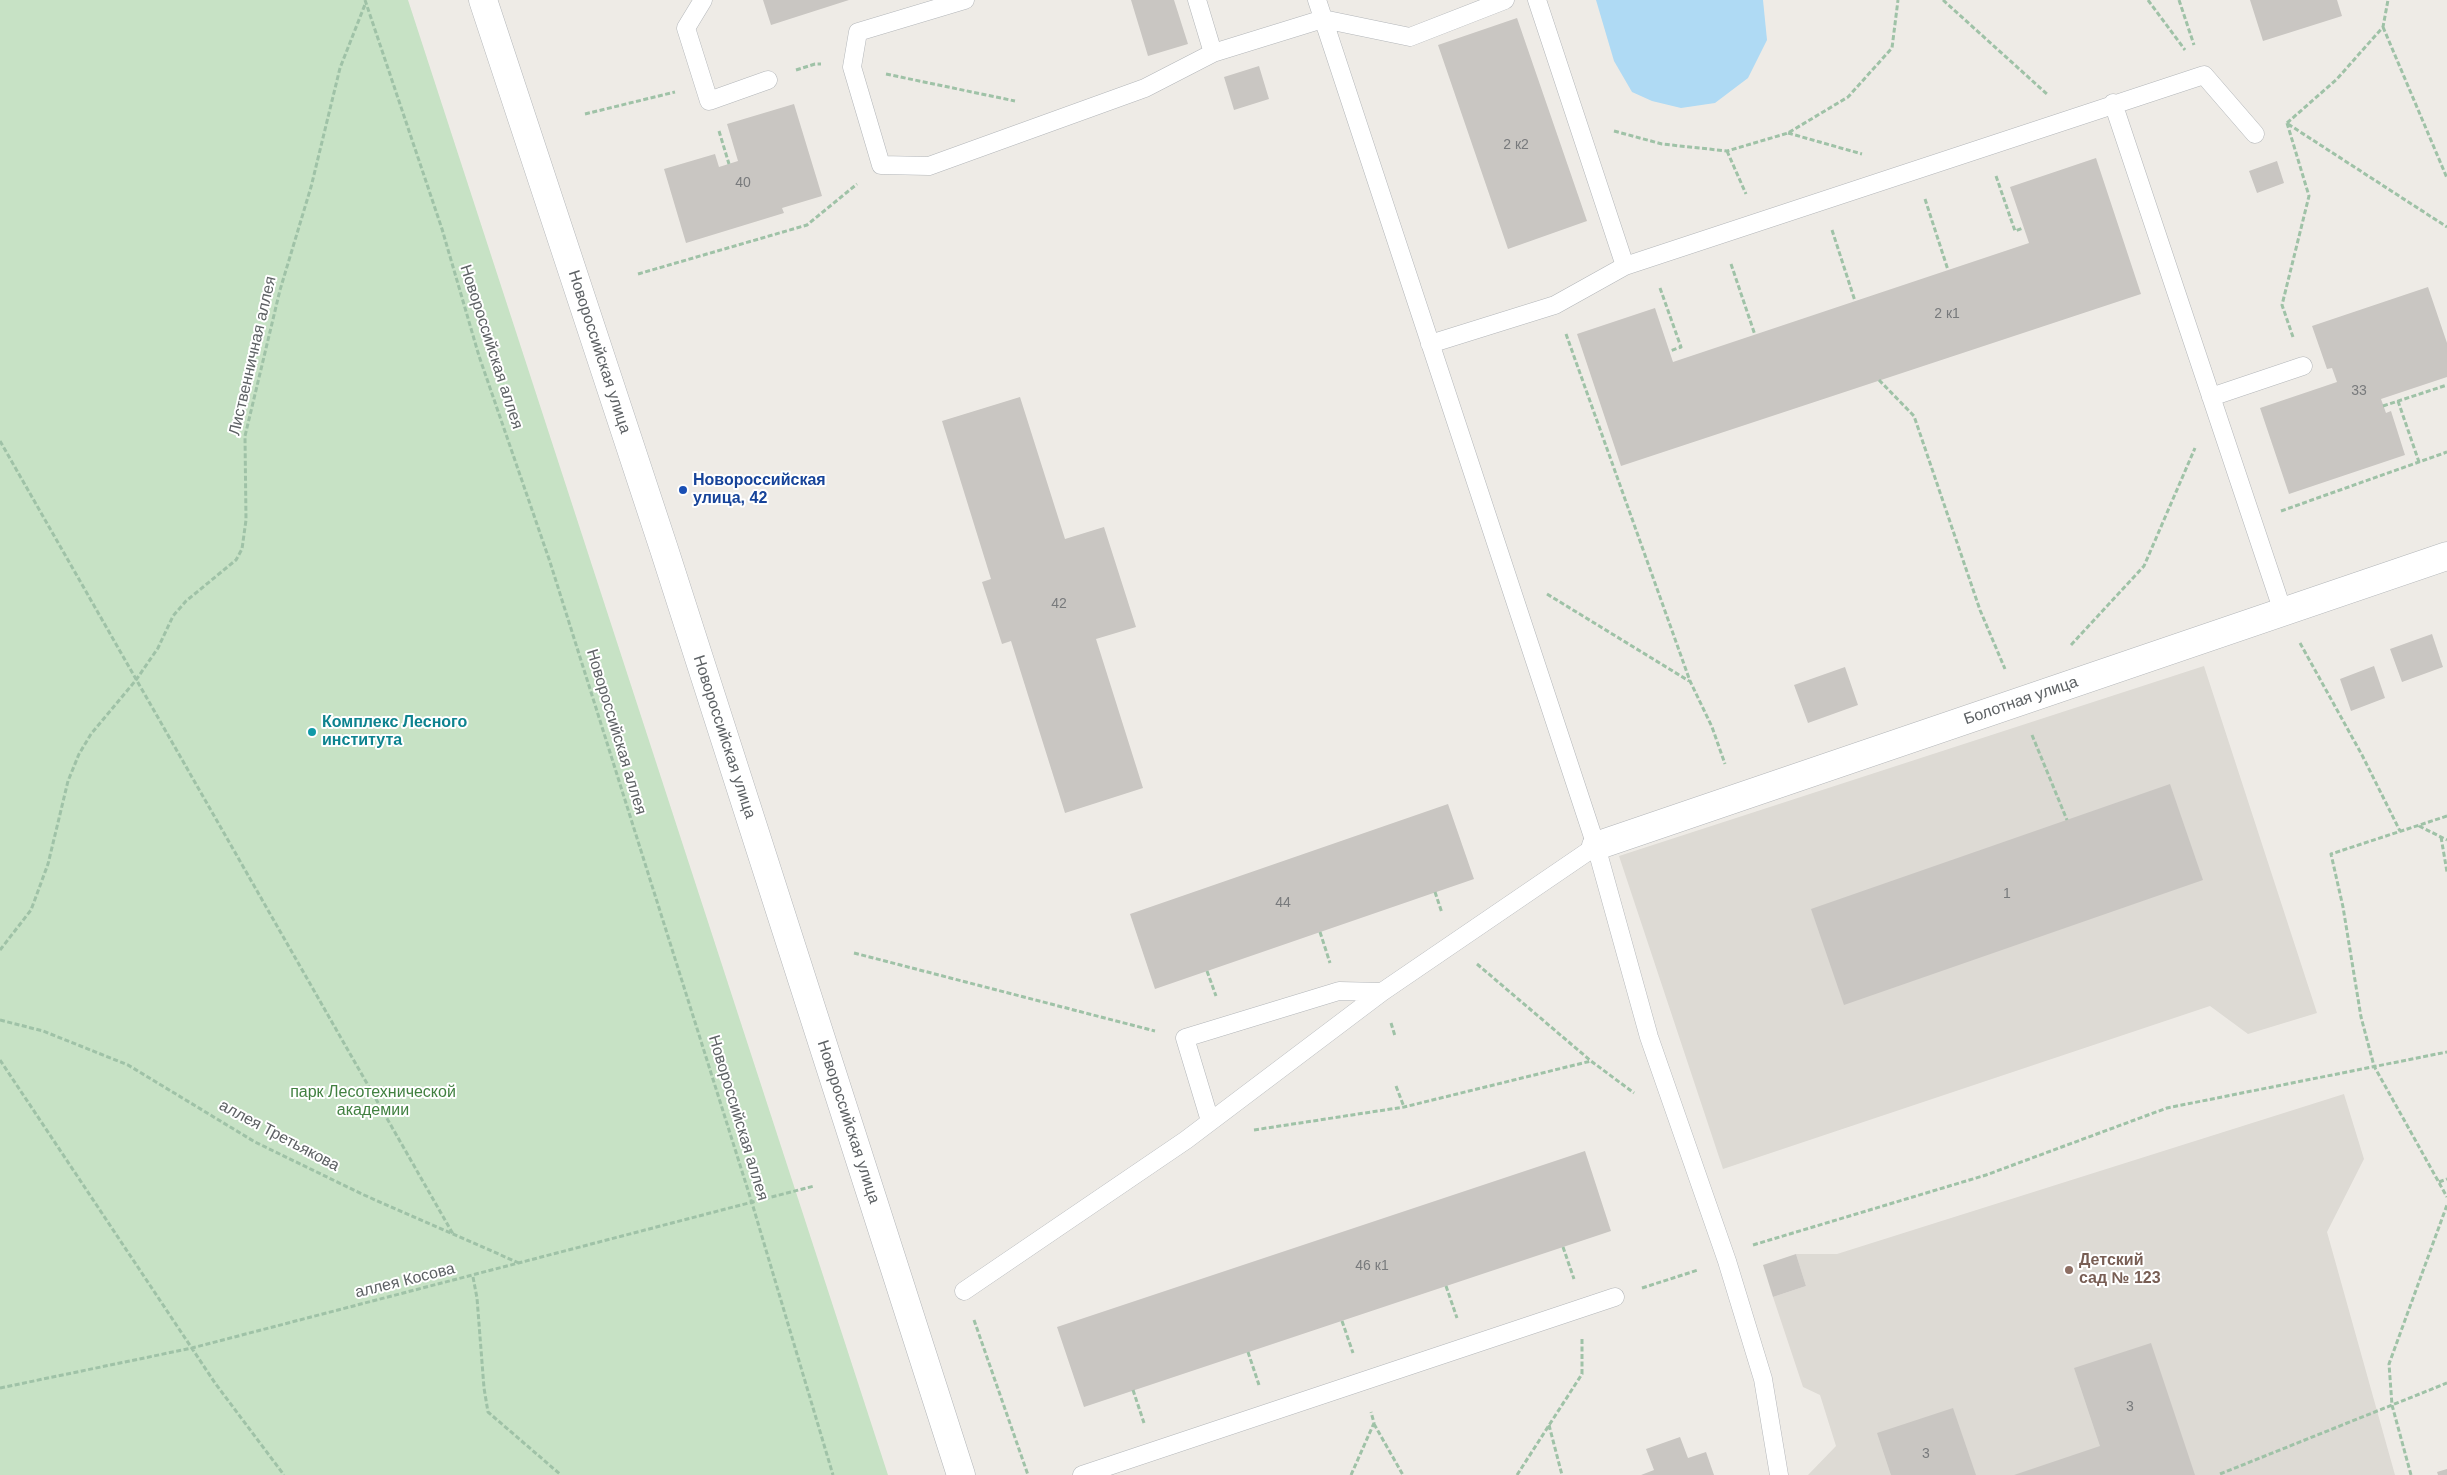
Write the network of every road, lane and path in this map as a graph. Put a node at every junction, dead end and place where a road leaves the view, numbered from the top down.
1 (482, 0) edge
2 (703, 0) edge
3 (964, 0) edge
4 (1197, 0) edge
5 (1317, 0) edge
6 (1505, 0) edge
7 (1537, 0) edge
8 (1898, 0) edge
9 (1943, 0) edge
10 (2148, 0) edge
11 (2180, 0) edge
12 (2388, 0) edge
13 (366, 1) edge
14 (1323, 19) junction
15 (2383, 27) junction
16 (1213, 53) junction
17 (852, 67) junction
18 (2204, 75) junction
19 (768, 80) joint
20 (702, 86) junction
21 (2112, 104) junction
22 (585, 114) dead end
23 (2073, 117) junction
24 (1578, 122) junction
25 (1049, 123) junction
26 (2287, 123) junction
27 (1788, 133) junction
28 (2256, 134) joint
29 (1986, 146) junction
30 (1727, 151) junction
31 (881, 165) junction
32 (1915, 170) junction
33 (2447, 178) edge
34 (1822, 200) junction
35 (1758, 222) junction
36 (2447, 227) edge
37 (2024, 228) dead end
38 (1722, 234) junction
39 (1651, 259) junction
40 (1625, 266) junction
41 (1948, 270) dead end
42 (638, 274) dead end
43 (1855, 301) dead end
44 (1556, 305) junction
45 (1755, 334) dead end
46 (1430, 344) junction
47 (1670, 351) dead end
48 (2302, 366) joint
49 (1878, 380) dead end
50 (2447, 385) edge
51 (2212, 401) junction
52 (2398, 401) junction
53 (2383, 406) dead end
54 (0, 441) edge
55 (2447, 452) edge
56 (2418, 462) junction
57 (2252, 521) junction
58 (2447, 556) edge
59 (1504, 568) junction
60 (1980, 610) dead end
61 (2283, 612) junction
62 (2065, 652) dead end
63 (136, 680) junction
64 (1690, 682) junction
65 (2031, 732) dead end
66 (1737, 798) junction
67 (2447, 816) edge
68 (2067, 820) dead end
69 (2418, 826) junction
70 (2400, 831) junction
71 (2442, 837) junction
72 (2447, 840) edge
73 (1596, 846) junction
74 (2447, 872) edge
75 (1452, 943) junction
76 (0, 950) edge
77 (854, 953) dead end
78 (1382, 992) junction
79 (0, 1020) edge
80 (1185, 1038) junction
81 (2447, 1052) edge
82 (0, 1060) edge
83 (1591, 1061) junction
84 (2374, 1066) junction
85 (1396, 1086) dead end
86 (1636, 1094) dead end
87 (1404, 1108) junction
88 (1210, 1121) junction
89 (1252, 1130) dead end
90 (2447, 1179) edge
91 (2439, 1182) junction
92 (814, 1186) dead end
93 (2447, 1197) edge
94 (752, 1204) junction
95 (2447, 1205) edge
96 (453, 1234) junction
97 (1726, 1257) junction
98 (520, 1263) junction
99 (473, 1276) junction
100 (964, 1292) joint
101 (1615, 1297) joint
102 (1583, 1307) junction
103 (192, 1348) junction
104 (1363, 1381) junction
105 (2447, 1383) edge
106 (0, 1388) edge
107 (2392, 1405) junction
108 (1374, 1423) junction
109 (1549, 1424) junction
110 (2220, 1474) dead end
111 (284, 1475) edge
112 (561, 1475) edge
113 (833, 1475) edge
114 (961, 1475) edge
115 (1028, 1475) edge
116 (1082, 1475) edge
117 (1351, 1475) edge
118 (1403, 1475) edge
119 (1517, 1475) edge
120 (1562, 1475) edge
121 (1779, 1475) edge
122 (2411, 1475) edge

1 - 114 main road, Новороссийская улица
2 - 20 lane
3 - 17 lane
4 - 16 lane
5 - 14 lane
6 - 14 lane
7 - 24 lane
8 - 27 path
9 - 23 path
10 - 18 path
11 - 18 path
12 - 15 path
13 - 63 path, Лиственничная аллея
13 - 94 path, Новороссийская аллея
14 - 16 lane
14 - 46 lane
15 - 26 path
15 - 33 path
16 - 25 lane
17 - 19 path
17 - 25 path
17 - 31 lane
18 - 21 lane
18 - 28 lane
19 - 20 lane
20 - 22 path
21 - 23 lane
21 - 51 lane
23 - 29 lane
24 - 30 path
24 - 40 lane
25 - 31 lane
26 - 28 path
26 - 36 path
26 - 48 path
27 - 30 path
27 - 32 path
29 - 32 lane
29 - 37 path
30 - 35 path
31 - 42 path
32 - 34 lane
32 - 41 path
34 - 35 lane
34 - 43 path
35 - 38 lane
38 - 39 lane
38 - 45 path
39 - 40 lane
39 - 47 path
40 - 44 lane
44 - 46 lane
44 - 64 path
46 - 59 lane
48 - 51 lane
49 - 60 path
50 - 52 path
51 - 57 lane
51 - 62 path
52 - 53 path
52 - 56 path
54 - 63 path
55 - 56 path
56 - 57 path
57 - 61 lane
58 - 61 main road, Болотная улица
59 - 64 path
59 - 73 lane
61 - 66 main road, Болотная улица
61 - 70 path
63 - 76 path, Лиственничная аллея
63 - 96 path
64 - 66 path
65 - 68 path
66 - 73 main road, Болотная улица
67 - 69 path
69 - 70 path
69 - 71 path
70 - 84 path
71 - 72 path
71 - 74 path
73 - 75 lane
73 - 97 lane
75 - 78 lane
75 - 83 path
77 - 80 path
78 - 80 lane
78 - 88 lane
79 - 96 path, аллея Третьякова
80 - 88 lane
81 - 84 path
82 - 103 path
83 - 86 path
83 - 87 path
84 - 91 path
84 - 97 path
85 - 87 path
87 - 89 path
88 - 100 lane
90 - 91 path
91 - 93 path
92 - 94 path, аллея Косова
94 - 98 path, аллея Косова
94 - 113 path, Новороссийская аллея
95 - 107 path
96 - 98 path, аллея Третьякова
97 - 101 path
97 - 121 lane
98 - 99 path, аллея Косова
99 - 103 path, аллея Косова
99 - 112 path
100 - 115 path
101 - 102 lane
102 - 104 lane
102 - 109 path
103 - 106 path, аллея Косова
103 - 111 path
104 - 108 path
104 - 116 lane
105 - 107 path
107 - 110 path
107 - 122 path
108 - 117 path
108 - 118 path
109 - 119 path
109 - 120 path

